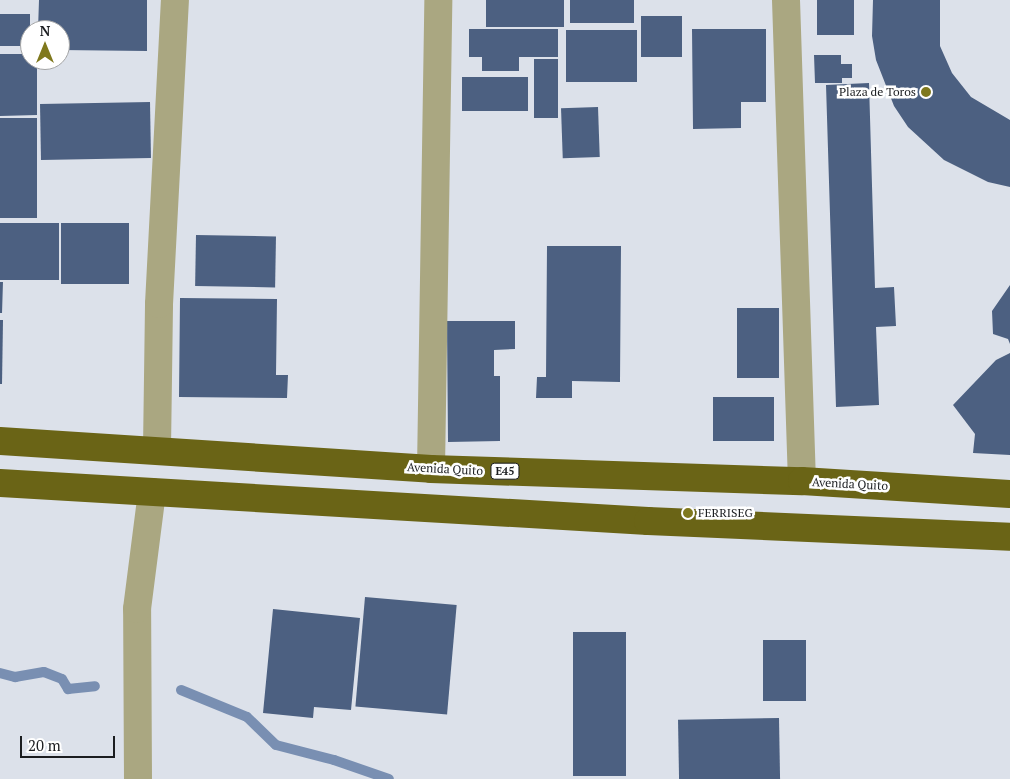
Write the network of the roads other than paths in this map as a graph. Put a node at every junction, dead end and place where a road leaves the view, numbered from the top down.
1 (175, 0) edge
2 (438, 0) edge
3 (786, 0) edge
4 (0, 441) edge
5 (157, 449) junction
6 (432, 469) junction
7 (802, 481) junction
8 (0, 483) edge
9 (152, 492) junction
10 (1010, 494) edge
11 (1010, 537) edge
12 (138, 779) edge

1 - 5 street
2 - 6 street
3 - 7 street
4 - 5 highway, Avenida Quito / E45
5 - 6 highway, Avenida Quito / E45
6 - 7 highway, Avenida Quito / E45
7 - 10 highway, Avenida Quito / E45
8 - 9 highway
9 - 11 highway
9 - 12 street

